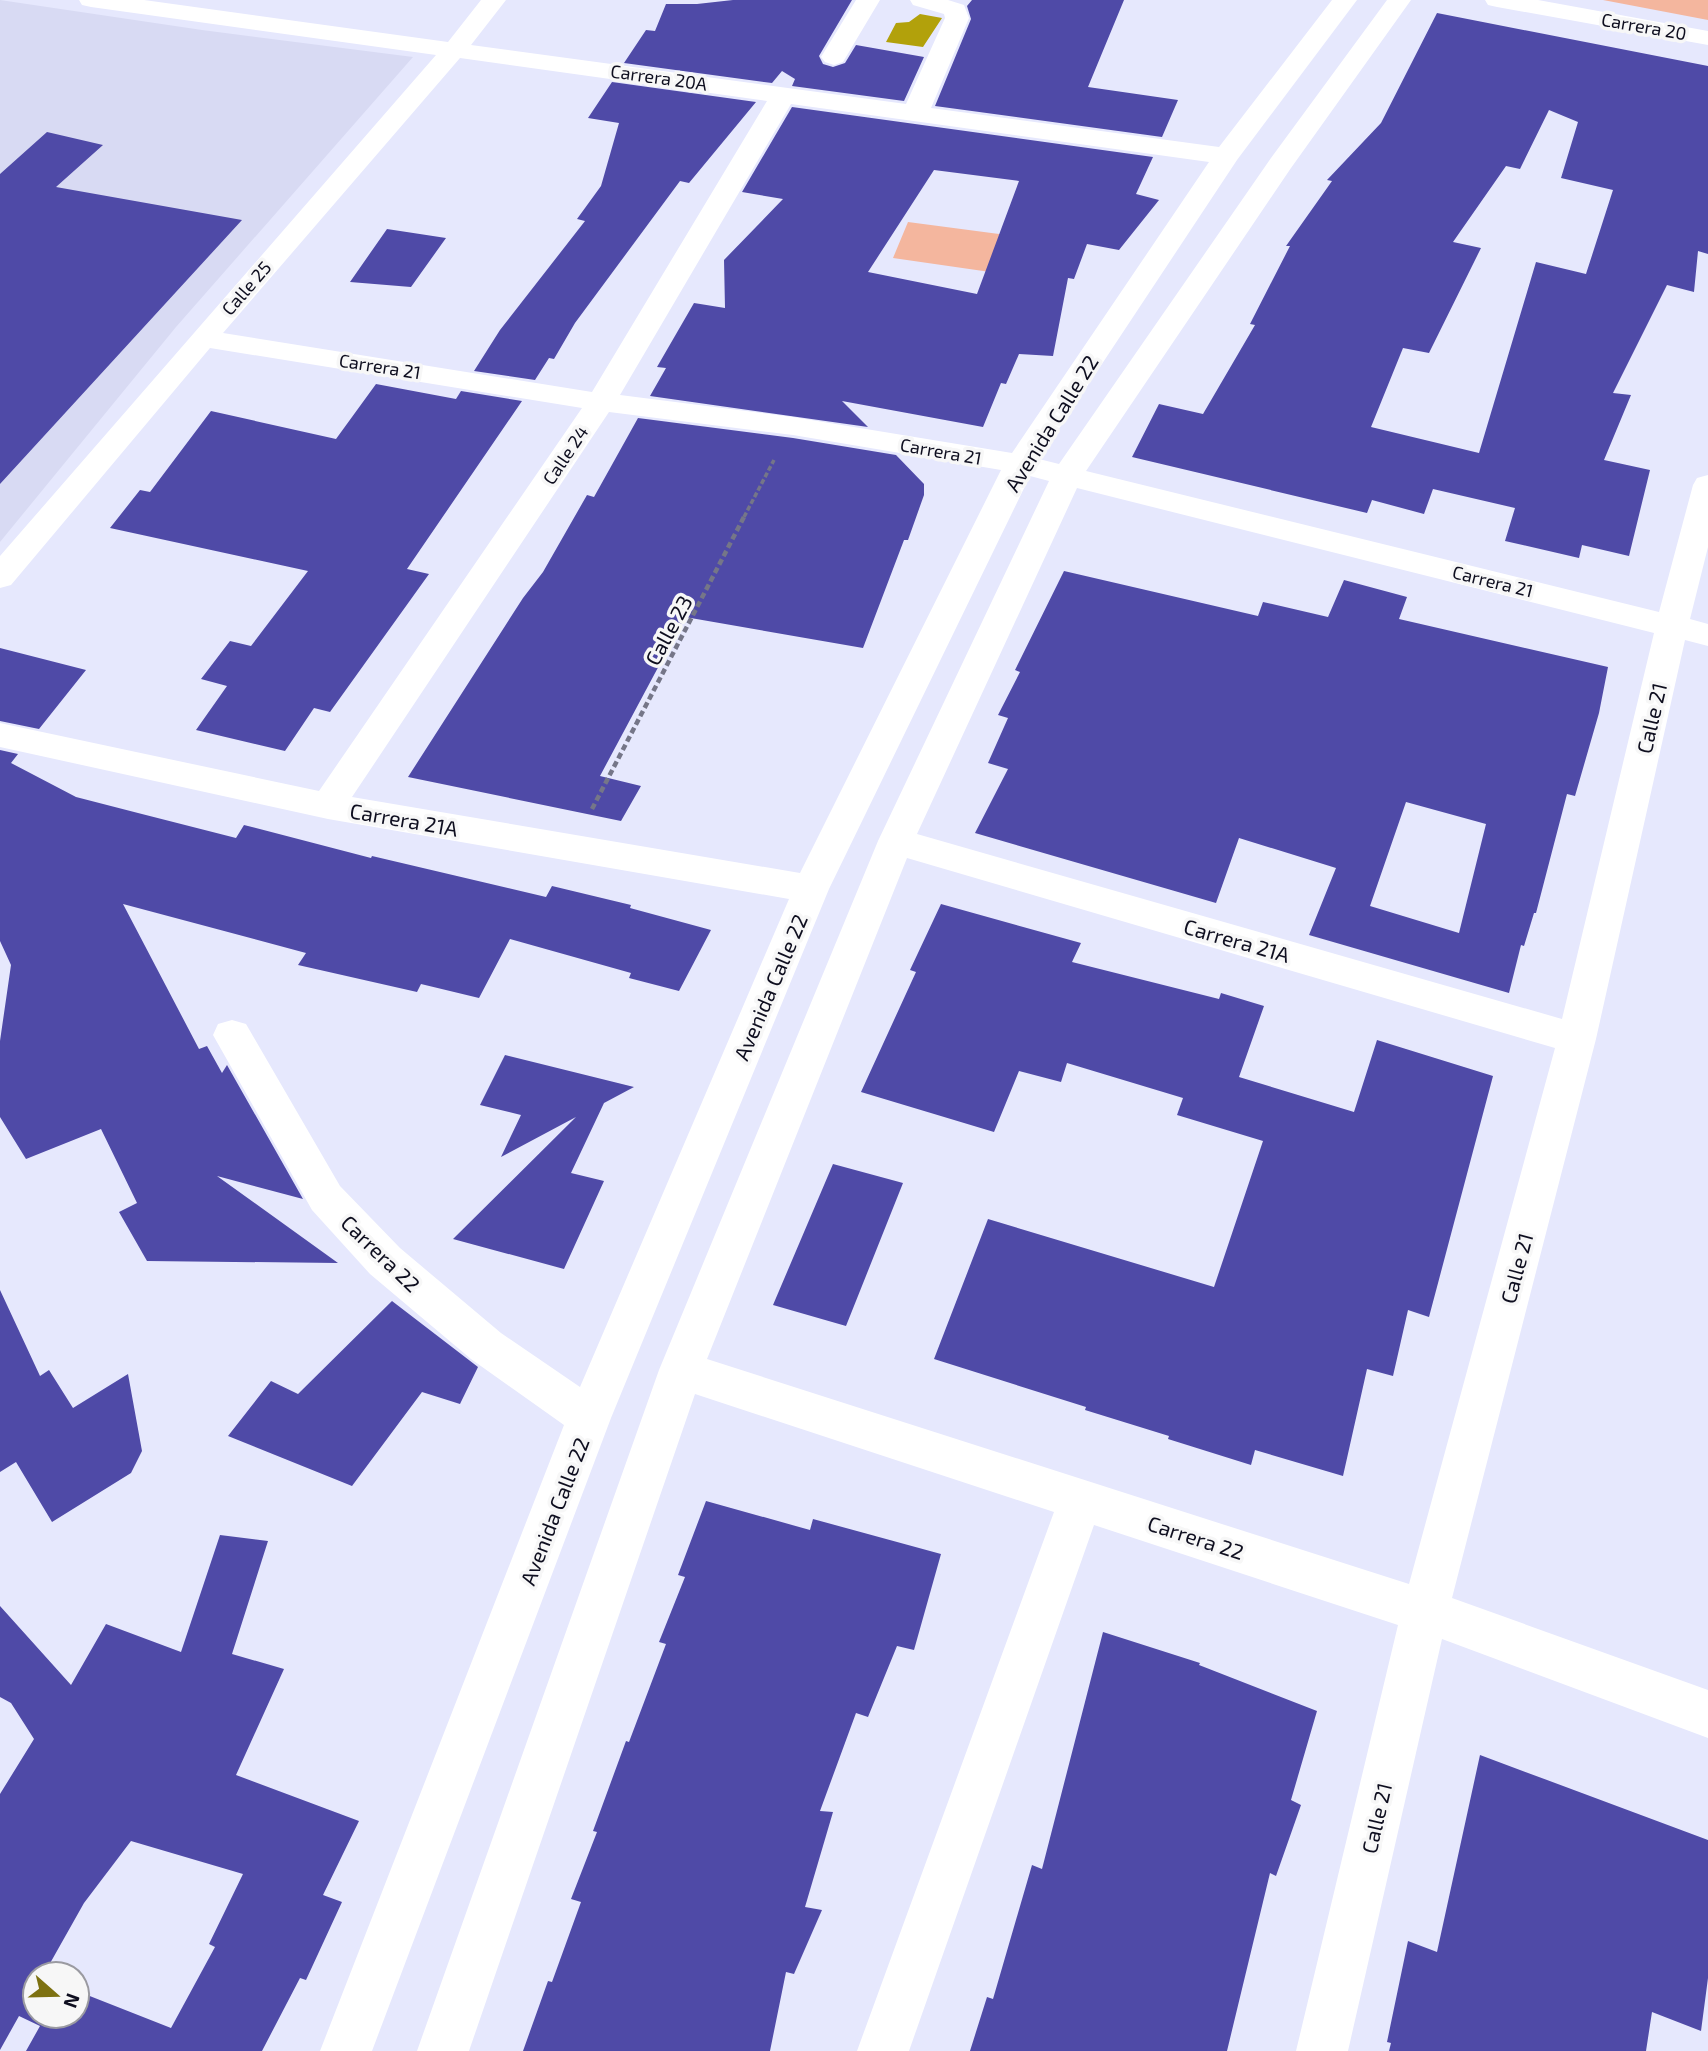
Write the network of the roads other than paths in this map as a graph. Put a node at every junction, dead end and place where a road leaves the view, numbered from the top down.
1 (91, 0) edge
2 (494, 0) edge
3 (868, 0) edge
4 (922, 0) edge
5 (1345, 0) edge
6 (1399, 0) edge
7 (1497, 0) edge
8 (1708, 38) edge
9 (455, 49) junction
10 (834, 57) dead end
11 (785, 94) junction
12 (916, 113) junction
13 (1226, 156) junction
14 (203, 338) junction
15 (601, 402) junction
16 (1020, 464) junction
17 (1068, 474) junction
18 (1708, 485) edge
19 (0, 577) edge
20 (1690, 630) edge
21 (0, 735) edge
22 (328, 806) junction
23 (896, 841) junction
24 (811, 889) junction
25 (232, 1035) dead end
26 (1577, 1039) junction
27 (681, 1370) junction
28 (589, 1419) junction
29 (1081, 1500) junction
30 (1425, 1611) junction
31 (1708, 1714) edge
32 (346, 2051) edge
33 (443, 2051) edge
34 (883, 2051) edge
35 (1322, 2051) edge

1 - 9 street, Carrera 20A
2 - 9 street, Calle 25
3 - 10 street
4 - 12 street
5 - 13 street, Avenida Calle 22
6 - 17 street, Avenida Calle 22
7 - 8 street, Carrera 20
9 - 11 street, Carrera 20A
9 - 14 street, Calle 25
11 - 12 street, Carrera 20A
11 - 15 street, Calle 24
12 - 13 street, Carrera 20A
13 - 16 street, Avenida Calle 22
14 - 15 street, Carrera 21
14 - 19 street, Calle 25
15 - 16 street, Carrera 21
15 - 22 street, Calle 24
16 - 17 street, Carrera 21
16 - 24 street, Avenida Calle 22
17 - 20 street, Carrera 21
17 - 23 street, Avenida Calle 22
18 - 20 street, Calle 21
20 - 26 street, Calle 21
21 - 22 street, Carrera 21A
22 - 24 street, Carrera 21A
23 - 26 street, Carrera 21A
23 - 27 street, Avenida Calle 22
24 - 28 street, Avenida Calle 22
25 - 28 street, Carrera 22
26 - 30 street, Calle 21
27 - 29 street, Carrera 22
27 - 33 street, Avenida Calle 22
28 - 32 street, Avenida Calle 22
29 - 30 street, Carrera 22
29 - 34 street
30 - 31 street, Carrera 22
30 - 35 street, Calle 21

